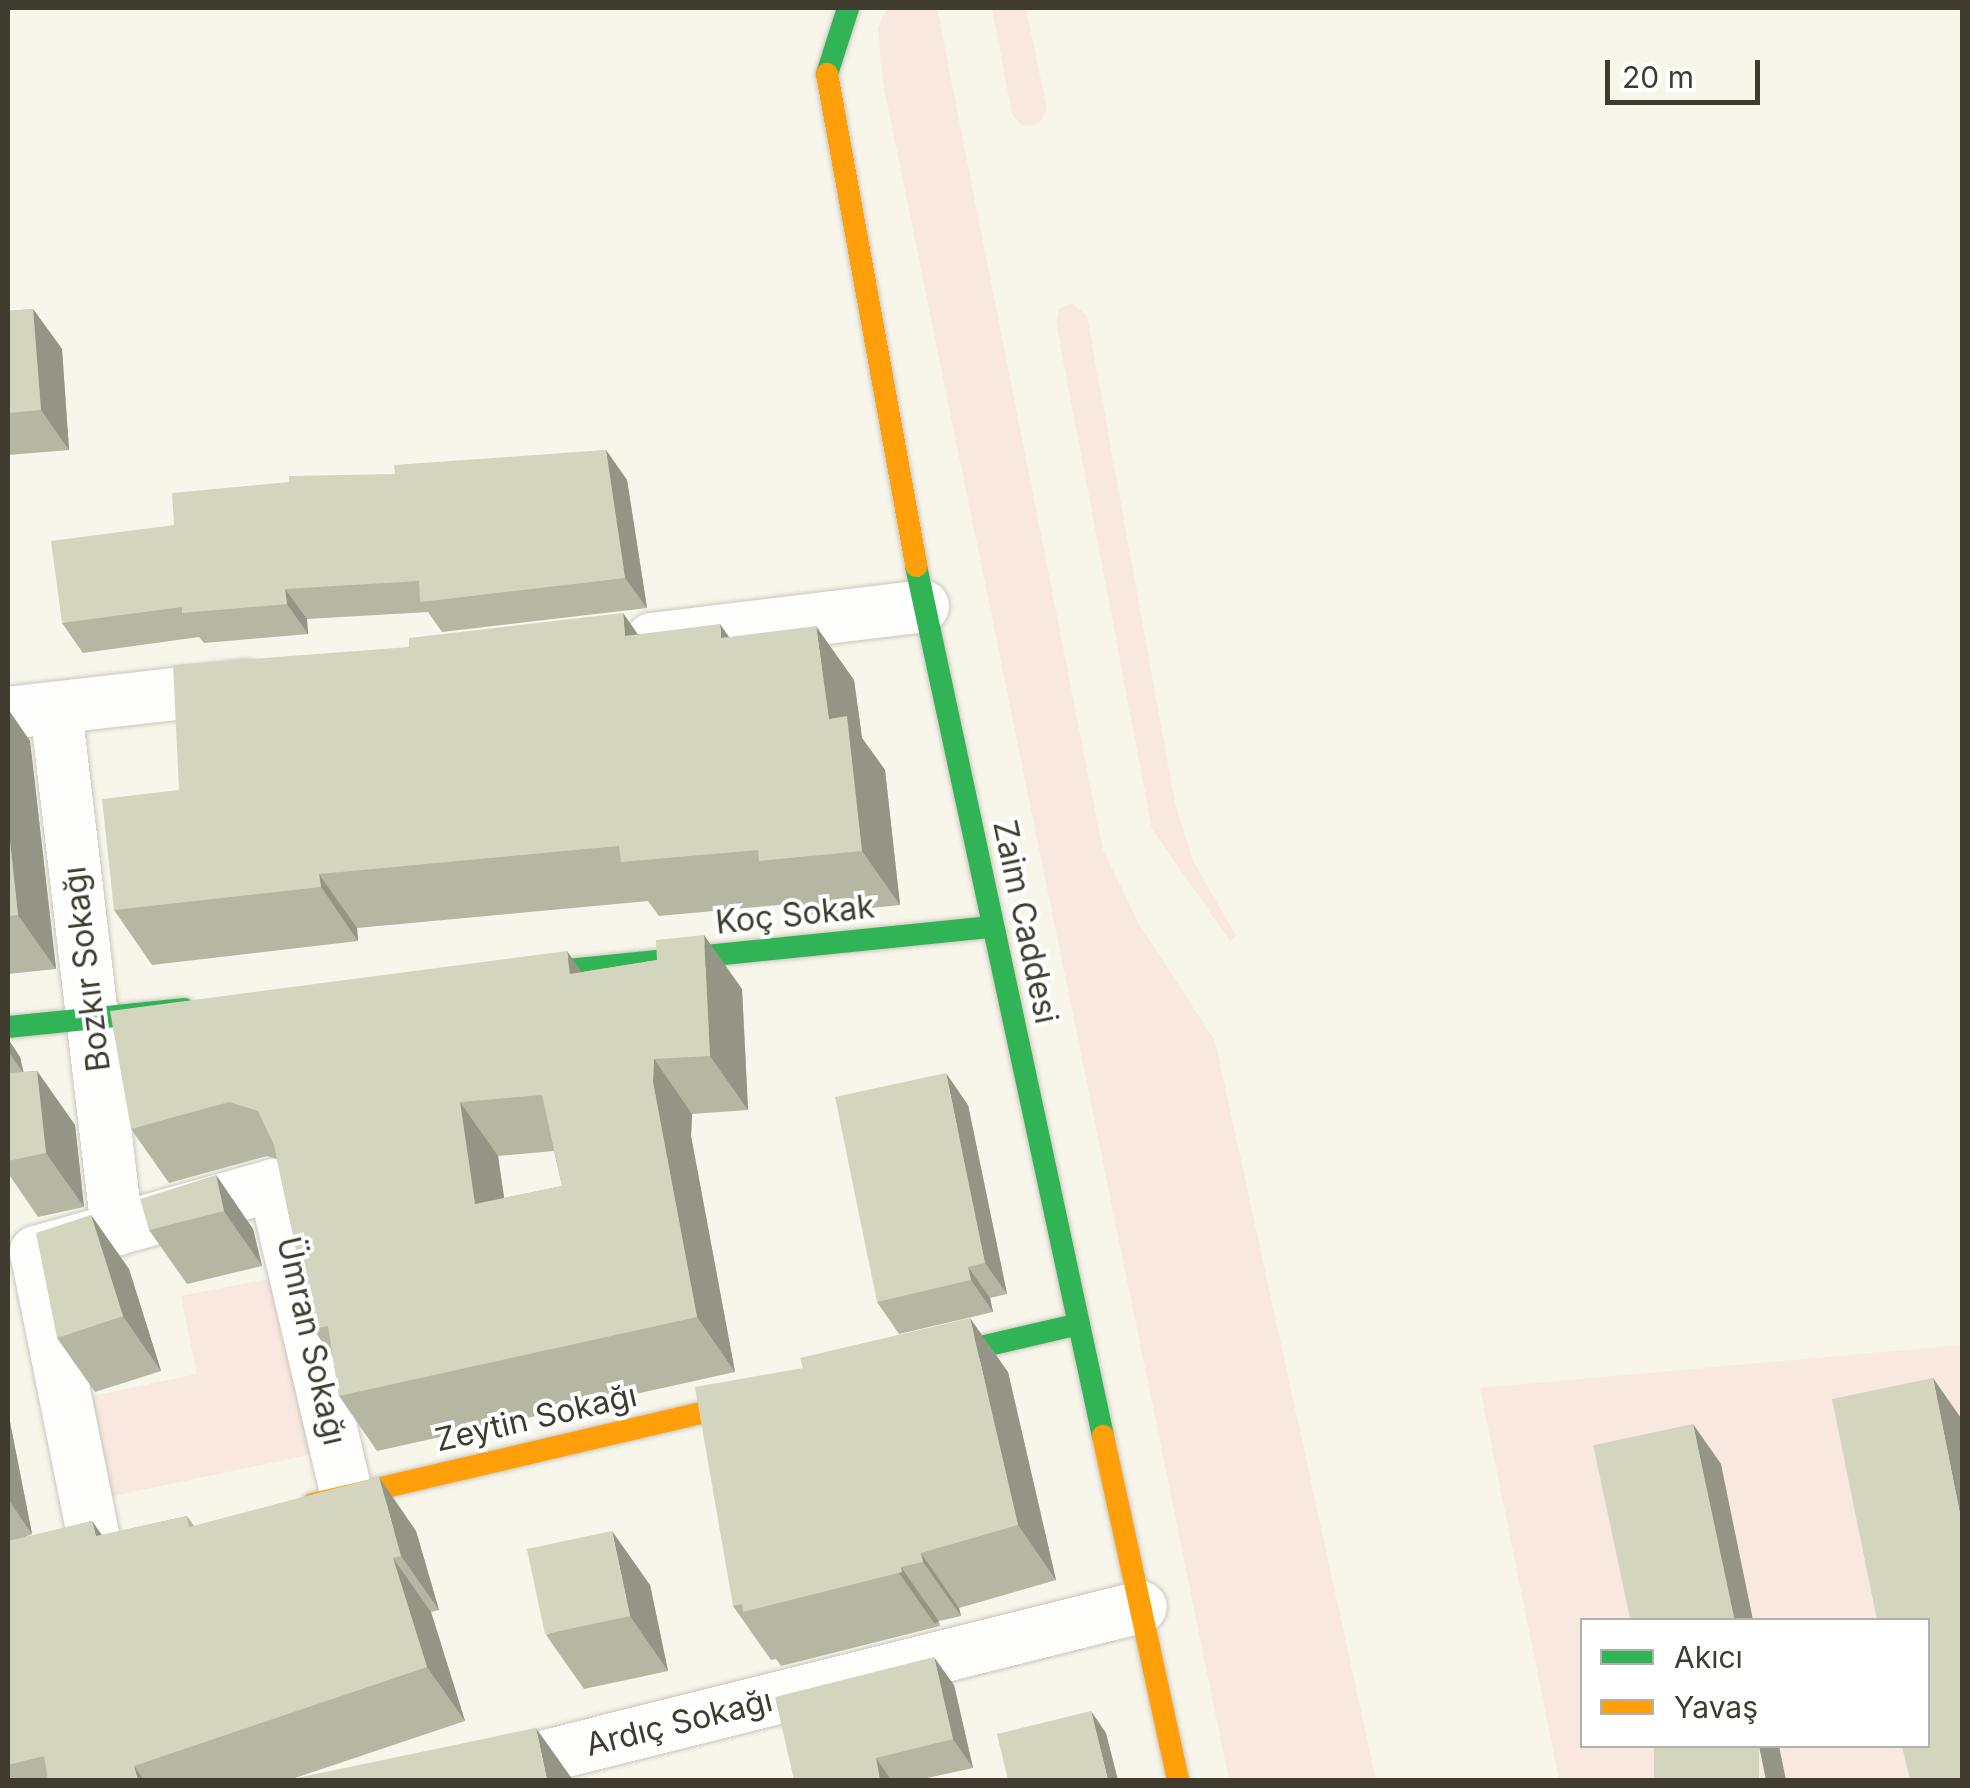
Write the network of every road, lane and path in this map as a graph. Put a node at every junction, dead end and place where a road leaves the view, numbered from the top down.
1 (848, 8) edge
2 (818, 24) dead end
3 (827, 74) junction
4 (923, 606) junction
5 (608, 644) edge
6 (293, 681) edge
7 (32, 711) edge
8 (993, 927) junction
9 (485, 979) edge
10 (211, 1006) edge
11 (94, 1018) junction
12 (8, 1027) edge
13 (116, 1229) junction
14 (1079, 1324) junction
15 (886, 1369) edge
16 (790, 1392) edge
17 (347, 1496) junction
18 (289, 1509) edge
19 (97, 1554) edge
20 (1141, 1607) junction
21 (450, 1780) edge
22 (1178, 1780) edge

1 - 3 street
2 - 3 street, Zaim Caddesi
3 - 4 street, Zaim Caddesi
4 - 5 street
4 - 8 street, Zaim Caddesi
6 - 7 street
7 - 11 street, Bozkır Sokağı
8 - 9 street, Koç Sokak
8 - 14 street, Zaim Caddesi
10 - 11 street
11 - 12 street
11 - 13 street, Bozkır Sokağı
13 - 17 street, Ümran Sokağı
13 - 19 street
14 - 15 street
14 - 20 street, Zaim Caddesi
16 - 17 street, Zeytin Sokağı
17 - 18 street, Zeytin Sokağı
20 - 21 street, Ardıç Sokağı
20 - 22 street, Zaim Caddesi

